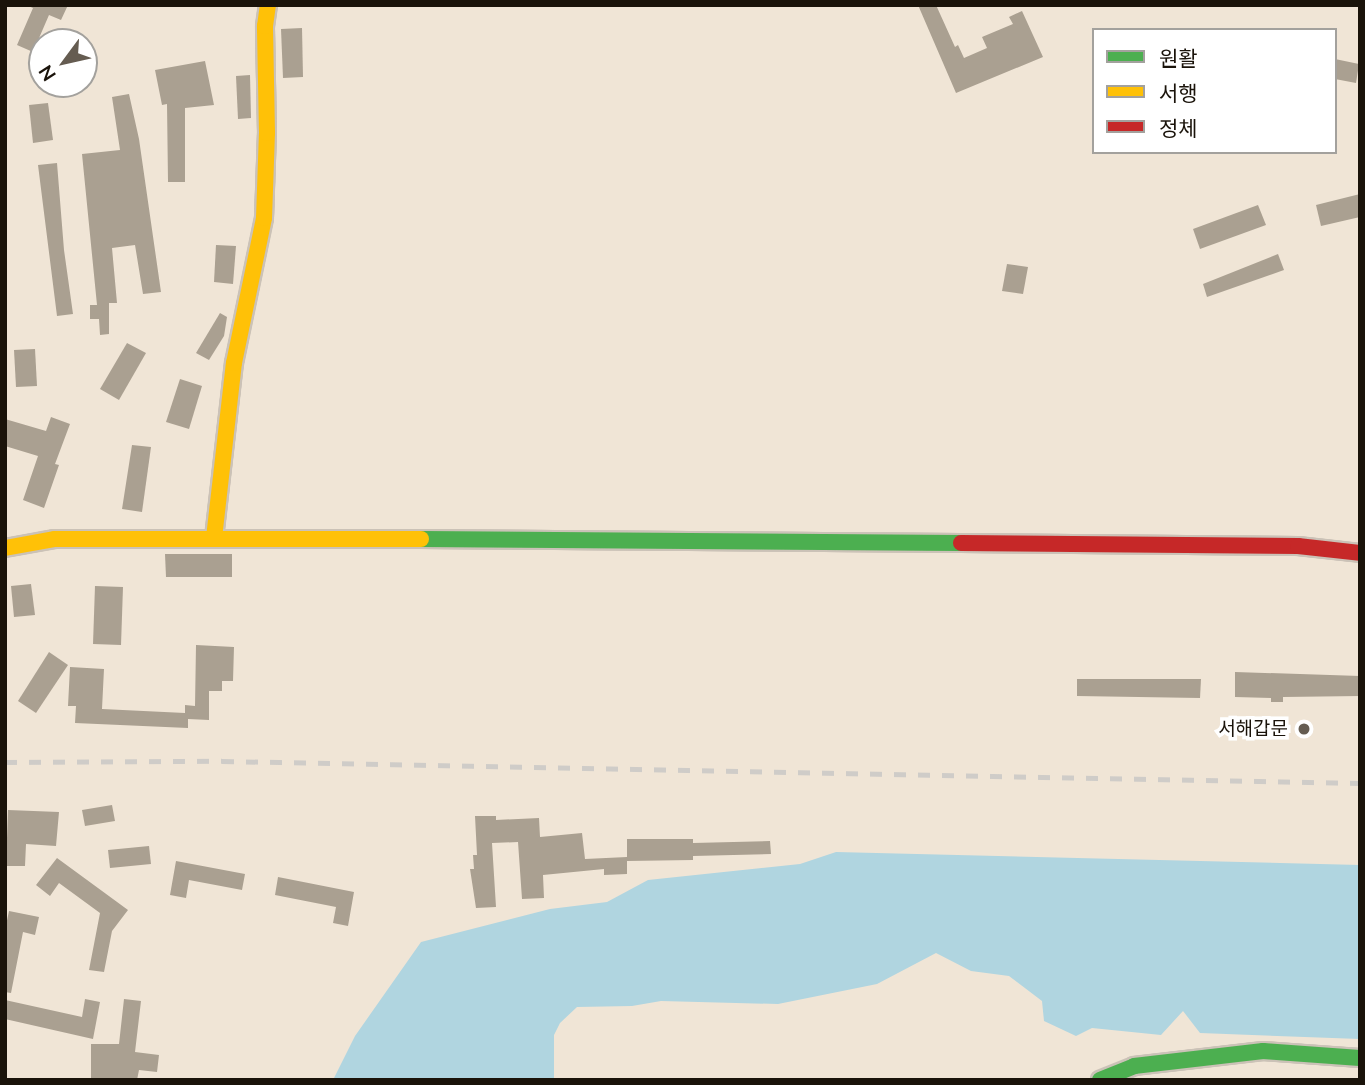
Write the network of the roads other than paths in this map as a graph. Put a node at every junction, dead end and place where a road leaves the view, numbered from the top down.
1 (268, 5) edge
2 (214, 538) junction
3 (5, 548) edge
4 (1360, 553) edge
5 (1360, 1058) edge
6 (1100, 1080) edge

1 - 2 main road
2 - 3 main road
2 - 4 main road
5 - 6 main road

